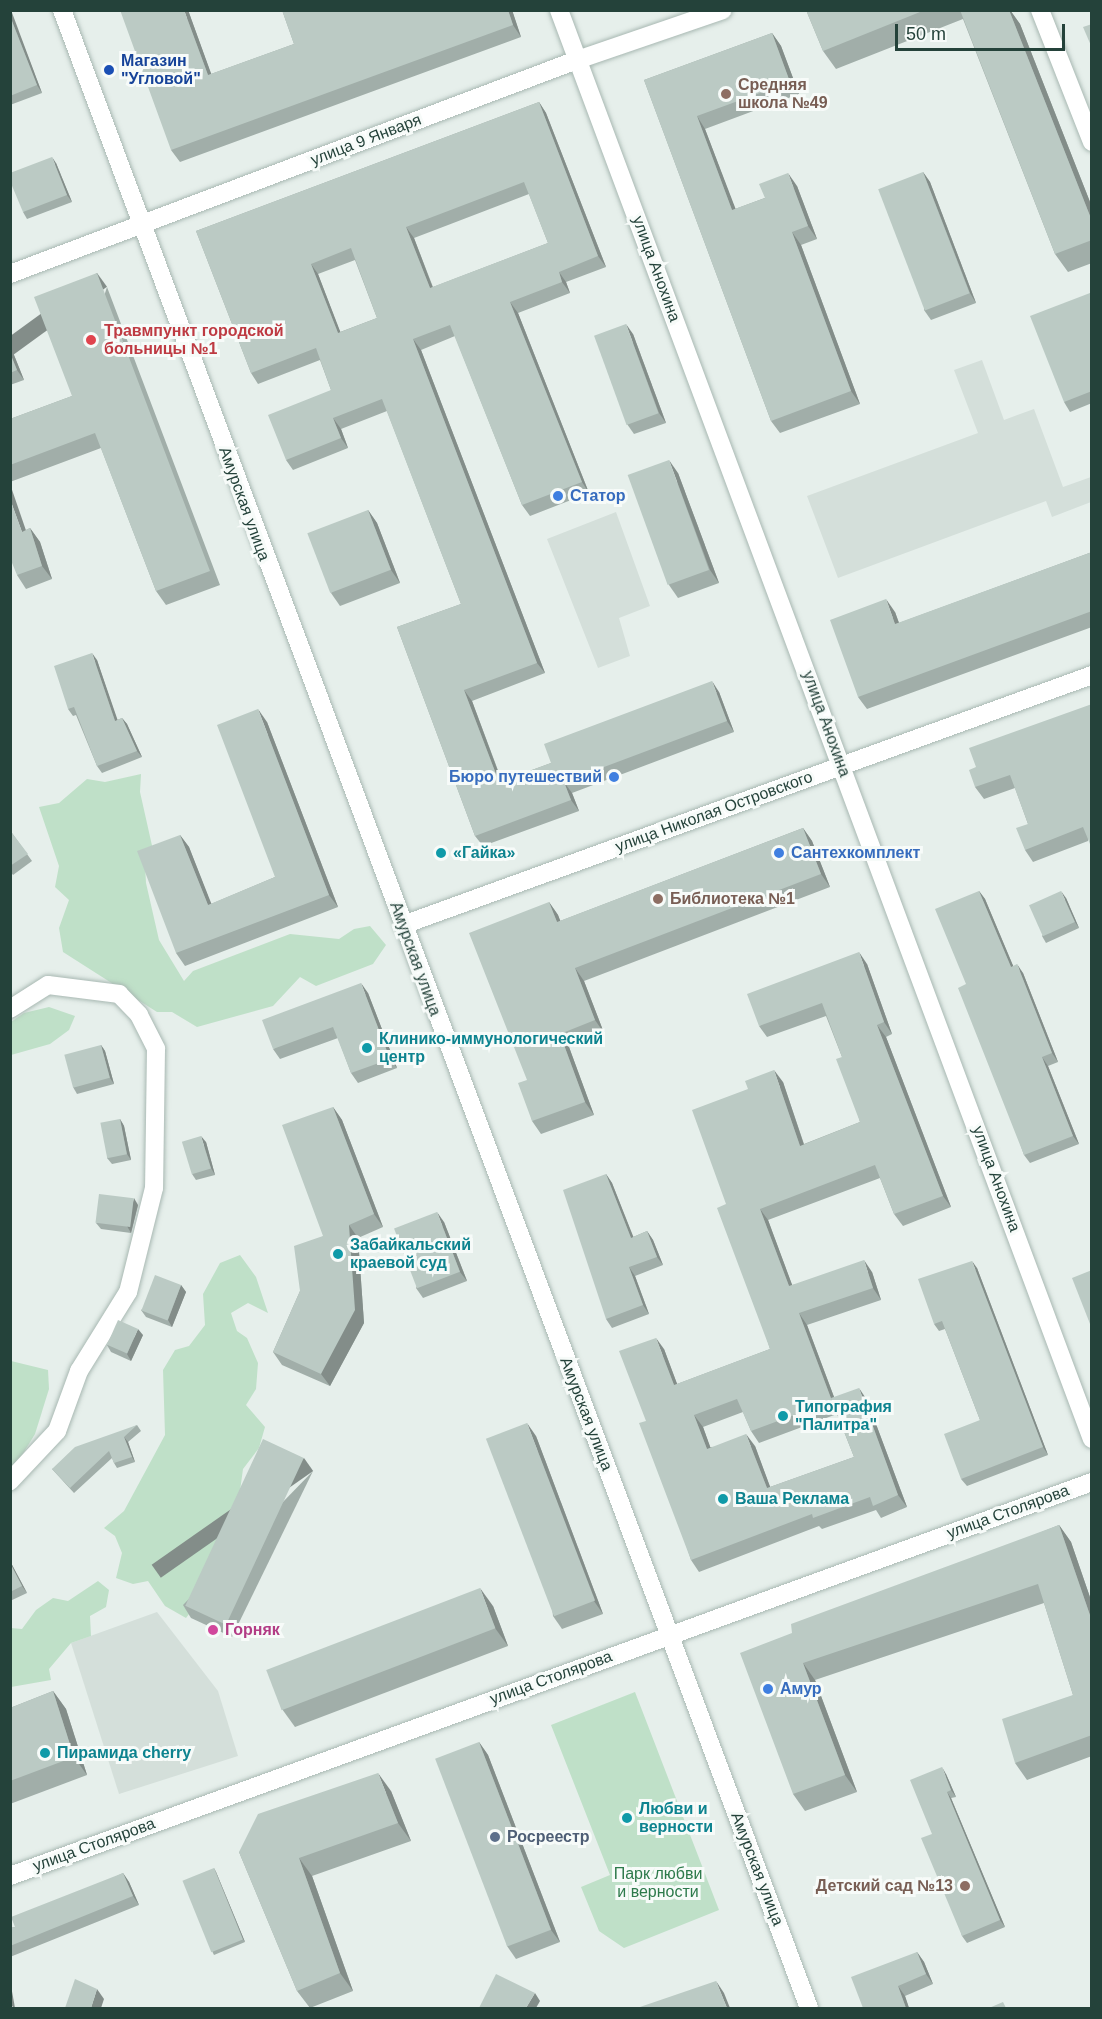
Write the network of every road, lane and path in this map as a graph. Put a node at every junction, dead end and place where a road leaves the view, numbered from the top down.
1 (62, 10) edge
2 (559, 10) edge
3 (723, 10) edge
4 (1040, 10) edge
5 (578, 60) junction
6 (1092, 142) edge
7 (143, 225) junction
8 (10, 274) edge
9 (1092, 675) edge
10 (842, 765) junction
11 (403, 925) junction
12 (10, 1009) edge
13 (1092, 1439) edge
14 (10, 1481) edge
15 (1092, 1482) edge
16 (668, 1635) junction
17 (10, 1875) edge
18 (809, 2008) edge

1 - 7 street, Амурская улица
2 - 5 street, улица Анохина
3 - 5 street, улица 9 Января
4 - 6 street
5 - 7 street, улица 9 Января
5 - 10 street, улица Анохина
7 - 8 street, улица 9 Января
7 - 11 street, Амурская улица
9 - 10 street, улица Николая Островского
10 - 11 street, улица Николая Островского
10 - 13 street, улица Анохина
11 - 16 street, Амурская улица
12 - 14 street
15 - 16 street, улица Столярова
16 - 17 street, улица Столярова
16 - 18 street, Амурская улица

